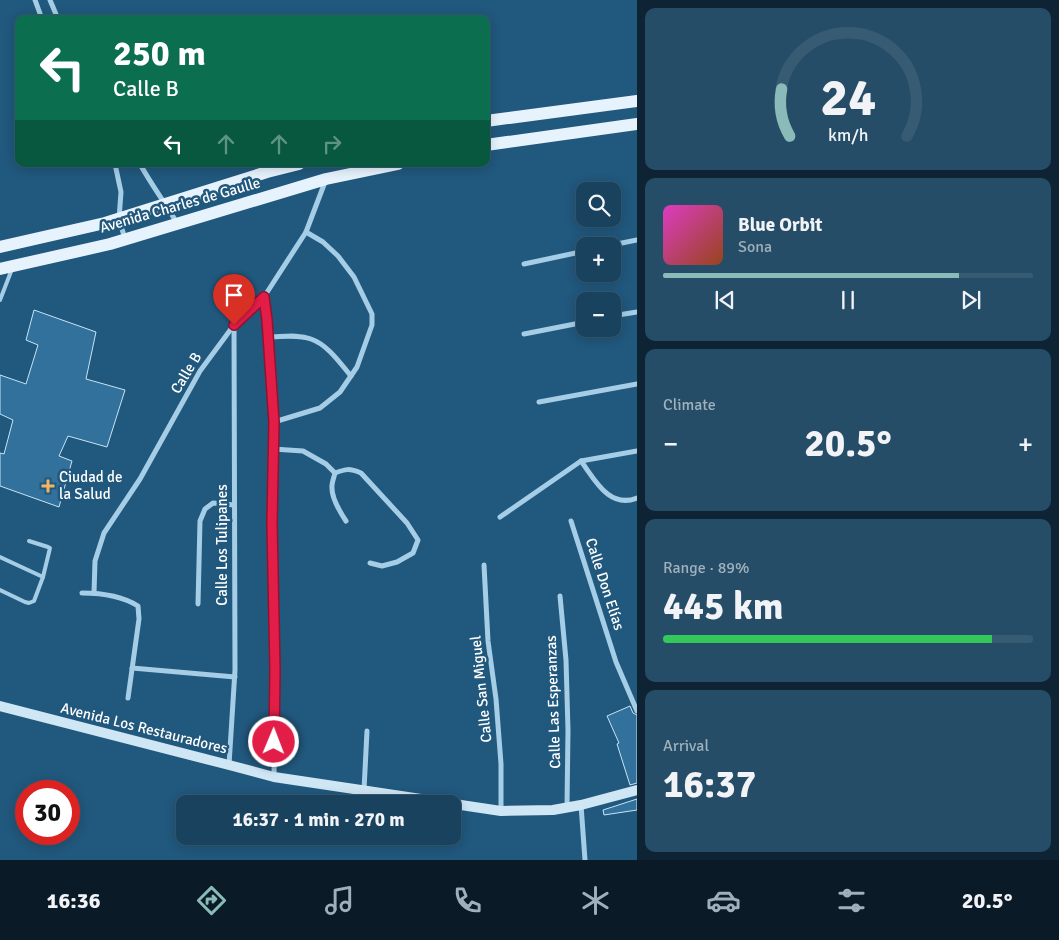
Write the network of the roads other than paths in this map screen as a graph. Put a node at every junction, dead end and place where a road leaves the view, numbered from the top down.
1 (35, 0) edge
2 (50, 0) edge
3 (41, 15) edge
4 (56, 15) edge
5 (636, 101) edge
6 (490, 120) edge
7 (636, 124) edge
8 (491, 144) edge
9 (116, 167) edge
10 (142, 167) edge
11 (287, 167) edge
12 (384, 167) edge
13 (326, 179) junction
14 (166, 204) junction
15 (119, 219) junction
16 (177, 223) junction
17 (306, 232) junction
18 (125, 239) junction
19 (636, 240) edge
20 (621, 243) edge
21 (0, 247) edge
22 (576, 253) edge
23 (524, 264) dead end
24 (14, 266) junction
25 (0, 269) edge
26 (264, 297) junction
27 (0, 300) edge
28 (636, 312) edge
29 (621, 314) edge
30 (576, 324) edge
31 (234, 325) junction
32 (524, 334) dead end
33 (268, 337) junction
34 (351, 376) junction
35 (636, 384) edge
36 (539, 402) dead end
37 (274, 422) junction
38 (273, 449) junction
39 (636, 451) edge
40 (582, 461) junction
41 (335, 473) junction
42 (636, 498) edge
43 (234, 505) junction
44 (500, 518) dead end
45 (346, 521) dead end
46 (571, 521) dead end
47 (30, 541) dead end
48 (0, 557) edge
49 (370, 563) dead end
50 (484, 565) dead end
51 (43, 577) junction
52 (0, 590) edge
53 (82, 593) dead end
54 (94, 593) junction
55 (560, 596) dead end
56 (198, 604) dead end
57 (132, 668) junction
58 (235, 678) junction
59 (128, 698) dead end
60 (0, 706) edge
61 (636, 710) edge
62 (367, 731) dead end
63 (229, 765) junction
64 (274, 777) junction
65 (364, 790) junction
66 (636, 790) edge
67 (581, 805) junction
68 (567, 807) junction
69 (501, 811) junction
70 (585, 860) edge

1 - 3 street
2 - 4 street
5 - 6 main road
7 - 8 main road
9 - 15 street
10 - 14 street
11 - 14 main road, Avenida Charles de Gaulle
12 - 13 main road, Avenida Charles de Gaulle
13 - 16 main road, Avenida Charles de Gaulle
13 - 17 street, Calle B
14 - 15 main road, Avenida Charles de Gaulle
14 - 16 street
15 - 18 street
15 - 21 main road, Avenida Charles de Gaulle
16 - 18 main road, Avenida Charles de Gaulle
17 - 26 street, Calle B
17 - 34 street
18 - 24 main road, Avenida Charles de Gaulle
19 - 20 street
22 - 23 street
24 - 25 main road, Avenida Charles de Gaulle
24 - 27 lane
26 - 31 street, Calle B
26 - 33 street
28 - 29 street
30 - 32 street
31 - 43 street, Calle Los Tulipanes
31 - 54 street, Calle B
33 - 34 street
33 - 37 street
34 - 37 street
35 - 36 street
37 - 38 street
38 - 41 street
38 - 64 street
39 - 40 street
40 - 42 street
40 - 44 street
41 - 45 street
41 - 49 street
43 - 56 street
43 - 58 street, Calle Los Tulipanes
46 - 61 street, Calle Don Elías
47 - 51 lane
48 - 51 lane
50 - 69 street, Calle San Miguel
51 - 52 lane
53 - 54 street
54 - 57 street
55 - 68 street, Calle Las Esperanzas
57 - 58 street
57 - 59 street
58 - 63 street, Calle Los Tulipanes
60 - 63 street, Avenida Los Restauradores
62 - 65 street
63 - 64 street, Avenida Los Restauradores
64 - 65 street, Avenida Los Restauradores
65 - 69 street, Avenida Los Restauradores
66 - 67 street, Avenida Los Restauradores
67 - 68 street, Avenida Los Restauradores
67 - 70 street
68 - 69 street, Avenida Los Restauradores

